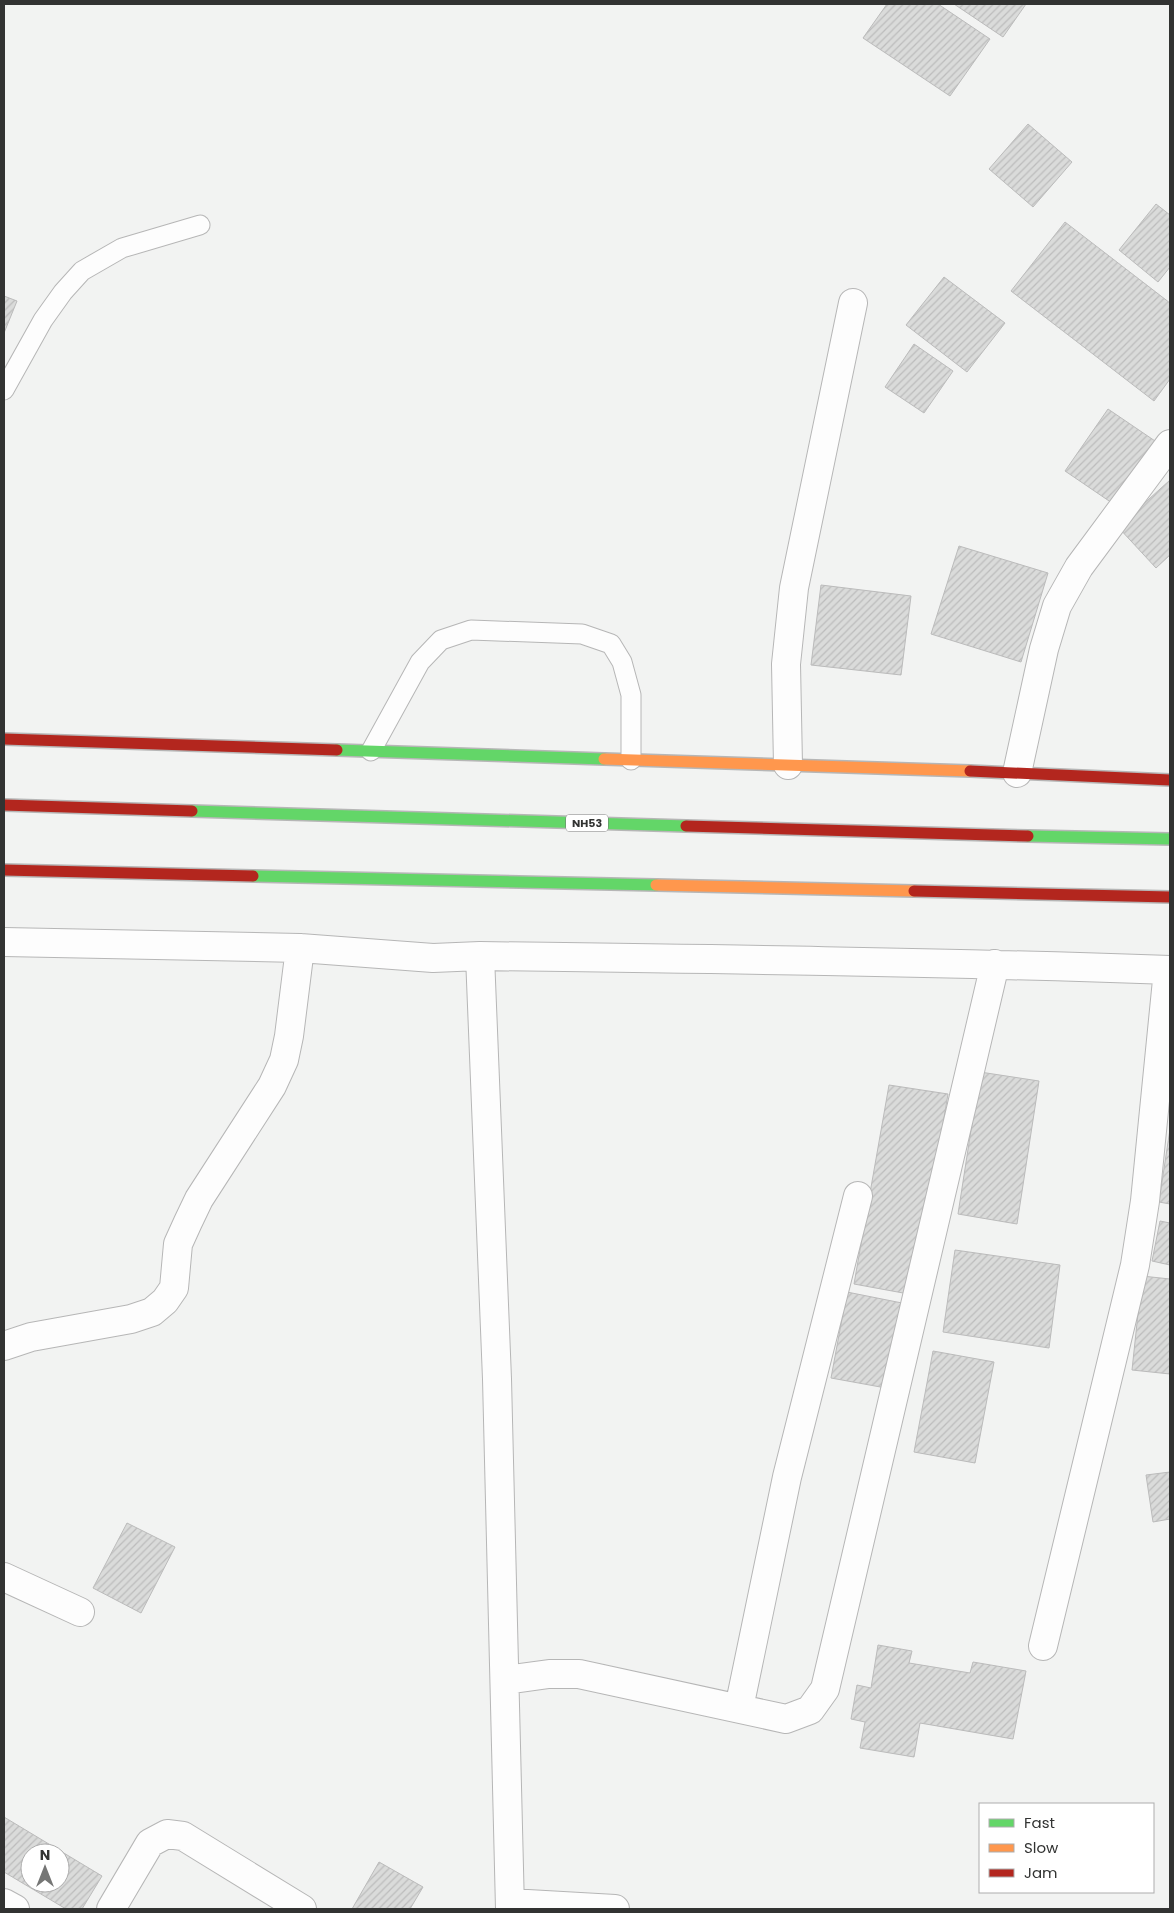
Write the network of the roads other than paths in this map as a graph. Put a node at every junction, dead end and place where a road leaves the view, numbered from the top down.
1 (200, 225) dead end
2 (853, 303) dead end
3 (4, 390) edge
4 (1170, 444) edge
5 (4, 738) edge
6 (371, 751) junction
7 (631, 760) junction
8 (788, 765) junction
9 (1017, 773) junction
10 (1170, 780) edge
11 (4, 805) edge
12 (1170, 839) edge
13 (4, 870) edge
14 (1170, 897) edge
15 (4, 942) edge
16 (300, 948) junction
17 (480, 956) junction
18 (995, 964) junction
19 (1169, 970) edge
20 (858, 1196) dead end
21 (4, 1346) edge
22 (4, 1577) edge
23 (80, 1612) dead end
24 (1043, 1646) dead end
25 (505, 1680) junction
26 (739, 1708) junction
27 (4, 1903) edge
28 (510, 1906) edge
29 (15, 1909) edge
30 (111, 1909) edge
31 (302, 1909) edge
32 (614, 1909) edge

1 - 3 lane
2 - 8 street
4 - 9 street
5 - 6 main road
6 - 7 main road
6 - 7 lane
7 - 8 main road
8 - 9 main road
9 - 10 main road
11 - 12 main road, NH53
13 - 14 main road
15 - 16 street
16 - 17 street
16 - 21 street
17 - 18 street
17 - 25 street
18 - 19 street
18 - 26 street
19 - 24 street
20 - 26 street
22 - 23 street
25 - 26 street
25 - 28 street
27 - 29 street
28 - 32 street
30 - 31 street

